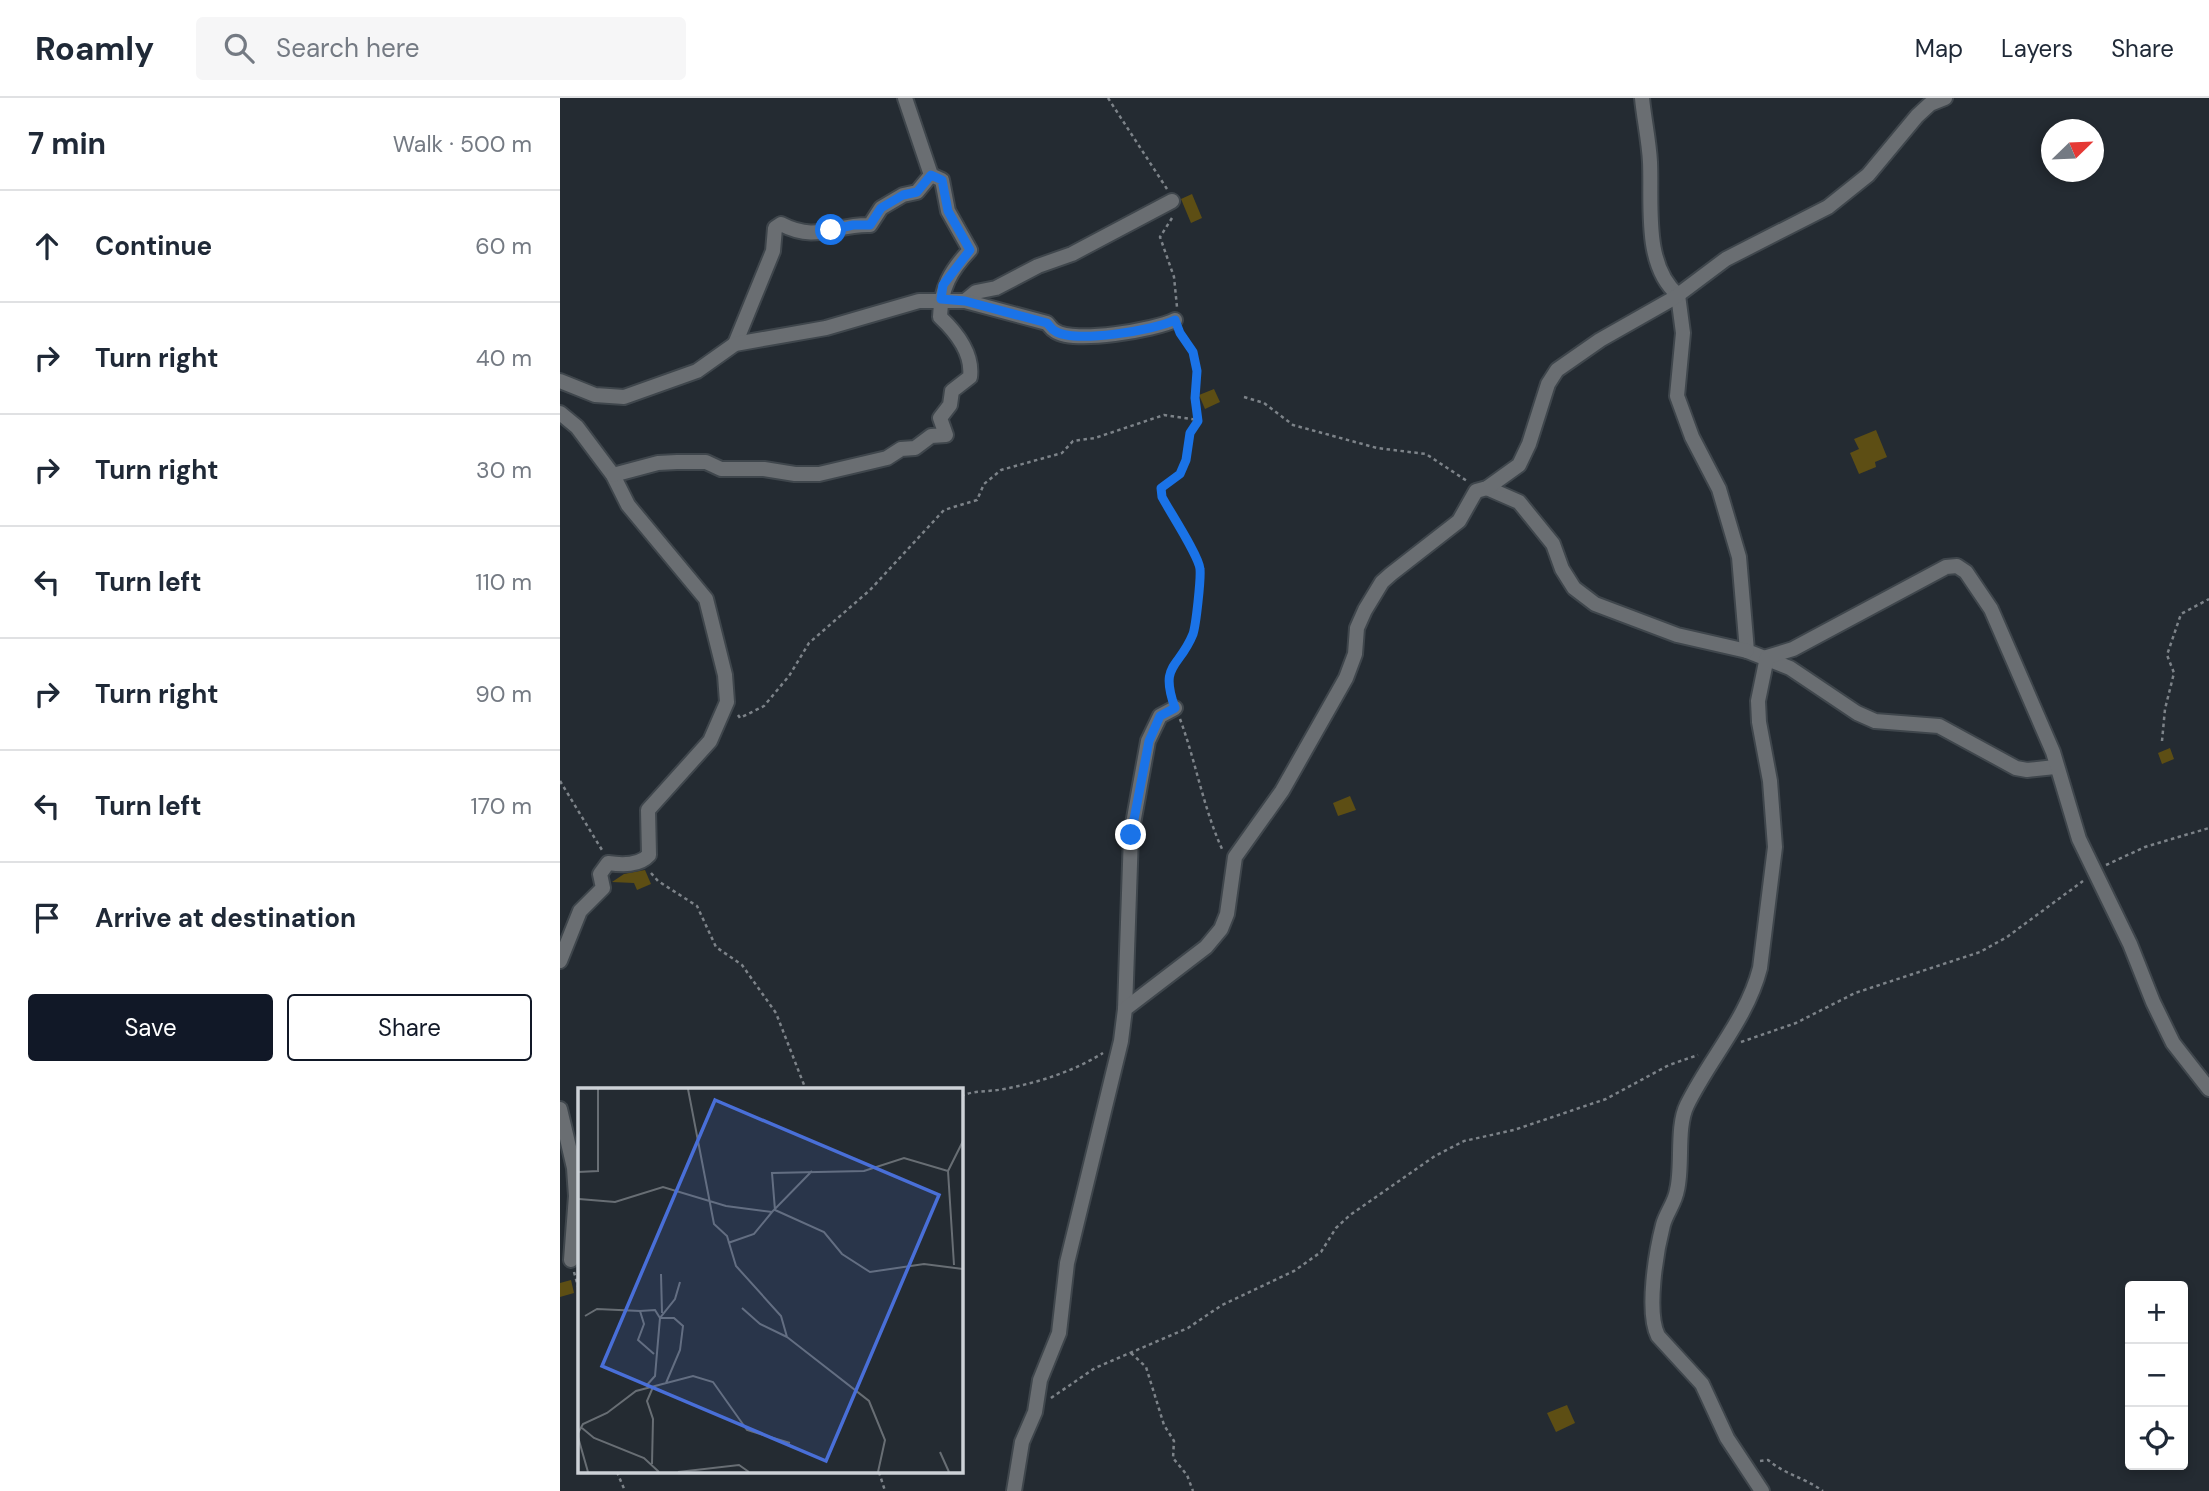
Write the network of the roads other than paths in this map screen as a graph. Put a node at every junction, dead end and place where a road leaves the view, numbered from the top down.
1 (905, 98) edge
2 (1642, 98) edge
3 (1945, 98) edge
4 (931, 175) junction
5 (1172, 201) road end
6 (1678, 295) junction
7 (941, 299) junction
8 (965, 301) junction
9 (1175, 320) road end
10 (735, 344) junction
11 (560, 381) edge
12 (561, 415) edge
13 (613, 475) junction
14 (1482, 489) junction
15 (1747, 652) junction
16 (1768, 657) junction
17 (1175, 708) road end
18 (2055, 767) junction
19 (560, 961) edge
20 (1125, 1009) junction
21 (2209, 1089) edge
22 (560, 1109) edge
23 (571, 1260) dead end
24 (1014, 1491) edge
25 (1762, 1491) edge

1 - 4 street
2 - 6 street
3 - 6 street
4 - 7 street
4 - 10 street
5 - 8 street
6 - 14 street
6 - 15 street
7 - 8 street
7 - 10 street
7 - 13 street
8 - 9 street
10 - 11 street
12 - 13 street
13 - 19 street
14 - 15 street
14 - 20 street
15 - 16 street
16 - 18 street
16 - 18 street
16 - 25 street
17 - 20 street
18 - 21 street
20 - 24 street
22 - 23 street

